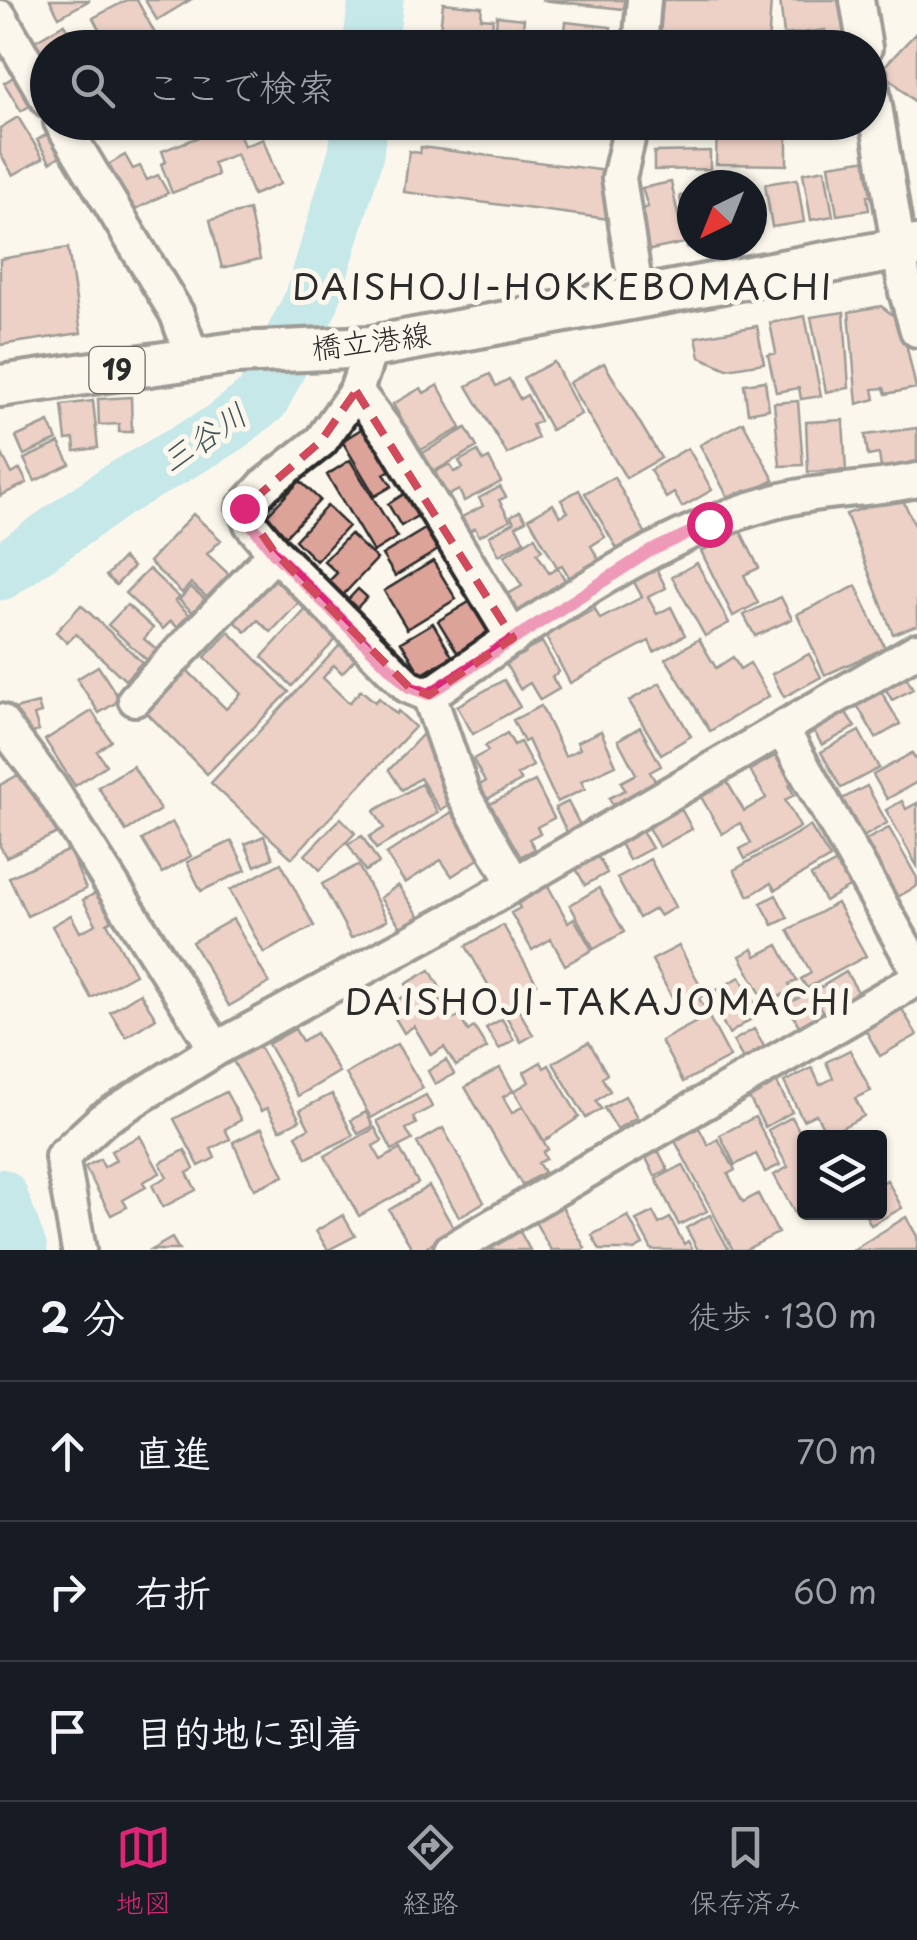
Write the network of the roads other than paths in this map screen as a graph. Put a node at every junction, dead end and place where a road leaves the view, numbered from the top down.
1 (644, 0) edge
2 (856, 0) edge
3 (0, 17) edge
4 (642, 30) edge
5 (862, 30) edge
6 (10, 59) edge
7 (30, 81) edge
8 (72, 140) edge
9 (628, 140) edge
10 (884, 140) edge
11 (908, 247) edge
12 (636, 297) junction
13 (917, 330) edge
14 (358, 348) junction
15 (193, 359) junction
16 (0, 386) edge
17 (356, 391) junction
18 (917, 480) edge
19 (275, 554) junction
20 (512, 638) junction
21 (917, 650) edge
22 (429, 694) junction
23 (135, 700) dead end
24 (0, 721) edge
25 (783, 731) junction
26 (514, 883) junction
27 (915, 962) edge
28 (216, 1049) junction
29 (464, 1247) edge
30 (79, 1250) edge

1 - 4 street
2 - 5 street
3 - 6 street
6 - 7 street
8 - 15 street
9 - 12 street
10 - 11 street
11 - 12 main road, 橋立港線 / 19
11 - 13 street
12 - 14 main road, 橋立港線 / 19
14 - 15 main road, 橋立港線 / 19
14 - 17 street
15 - 16 main road, 橋立港線 / 19
17 - 19 street
17 - 20 street
18 - 20 street
19 - 22 street
19 - 23 street
20 - 22 street
21 - 25 street
22 - 26 street
24 - 28 street
25 - 26 street
25 - 27 street
26 - 28 street
27 - 29 street
28 - 30 street

